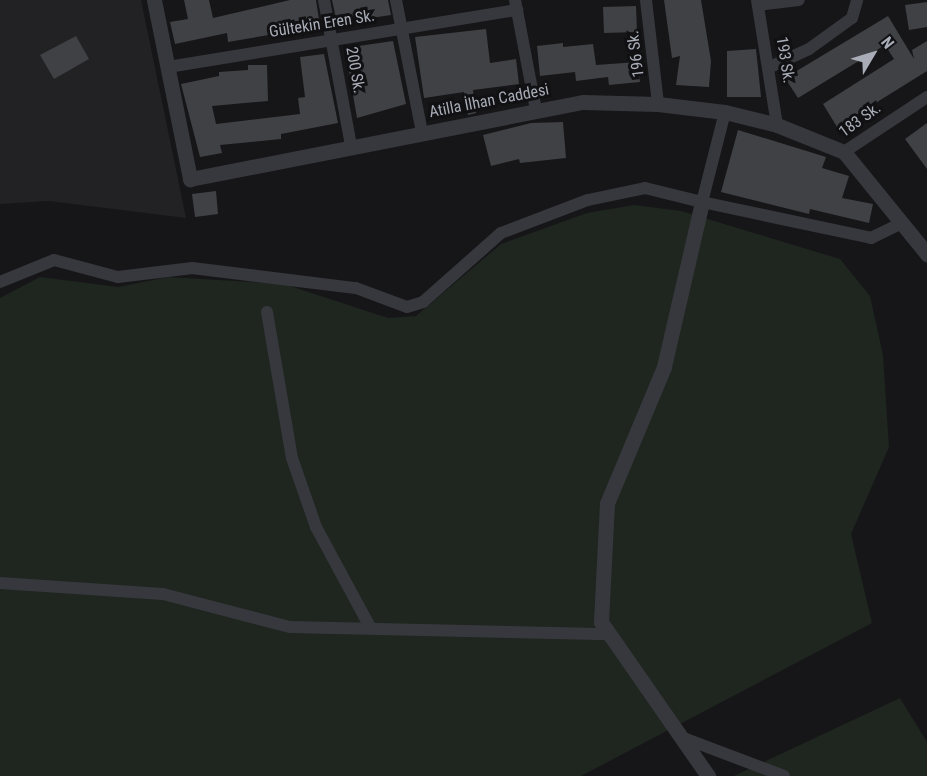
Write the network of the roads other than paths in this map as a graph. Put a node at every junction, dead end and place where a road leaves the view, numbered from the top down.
1 (154, 0) edge
2 (324, 0) edge
3 (396, 0) edge
4 (646, 0) edge
5 (799, 0) edge
6 (857, 0) edge
7 (758, 2) edge
8 (516, 5) edge
9 (401, 28) junction
10 (333, 38) junction
11 (168, 67) junction
12 (770, 67) junction
13 (927, 97) edge
14 (658, 104) junction
15 (536, 110) junction
16 (725, 112) junction
17 (777, 125) junction
18 (422, 133) junction
19 (351, 146) junction
20 (844, 152) junction
21 (702, 202) junction
22 (902, 223) junction
23 (927, 254) edge
24 (0, 282) edge
25 (267, 312) dead end
26 (0, 583) edge
27 (370, 627) junction
28 (610, 634) junction
29 (681, 737) junction
30 (708, 776) edge
31 (784, 776) edge

1 - 11 street, Atilla İlhan Caddesi
2 - 10 street, 200 Sk.
3 - 9 street
4 - 14 street, 196 Sk.
5 - 7 street
6 - 12 street
7 - 12 street, 193 Sk.
8 - 9 street, Gültekin Eren Sk.
8 - 15 street
9 - 10 street, Gültekin Eren Sk.
9 - 18 street
10 - 11 street, Gültekin Eren Sk.
10 - 19 street, 200 Sk.
11 - 19 street, Atilla İlhan Caddesi
12 - 17 street, 193 Sk.
13 - 20 street, 183 Sk.
14 - 15 street, Atilla İlhan Caddesi
14 - 16 street, Atilla İlhan Caddesi
15 - 18 street, Atilla İlhan Caddesi
16 - 17 street, Atilla İlhan Caddesi
16 - 21 street
17 - 20 street, Atilla İlhan Caddesi
18 - 19 street, Atilla İlhan Caddesi
20 - 22 street, Atilla İlhan Caddesi
21 - 22 street
21 - 24 street
21 - 28 street
22 - 23 street, Atilla İlhan Caddesi
25 - 27 street
26 - 27 street
27 - 28 street
28 - 29 street
29 - 30 street
29 - 31 street

